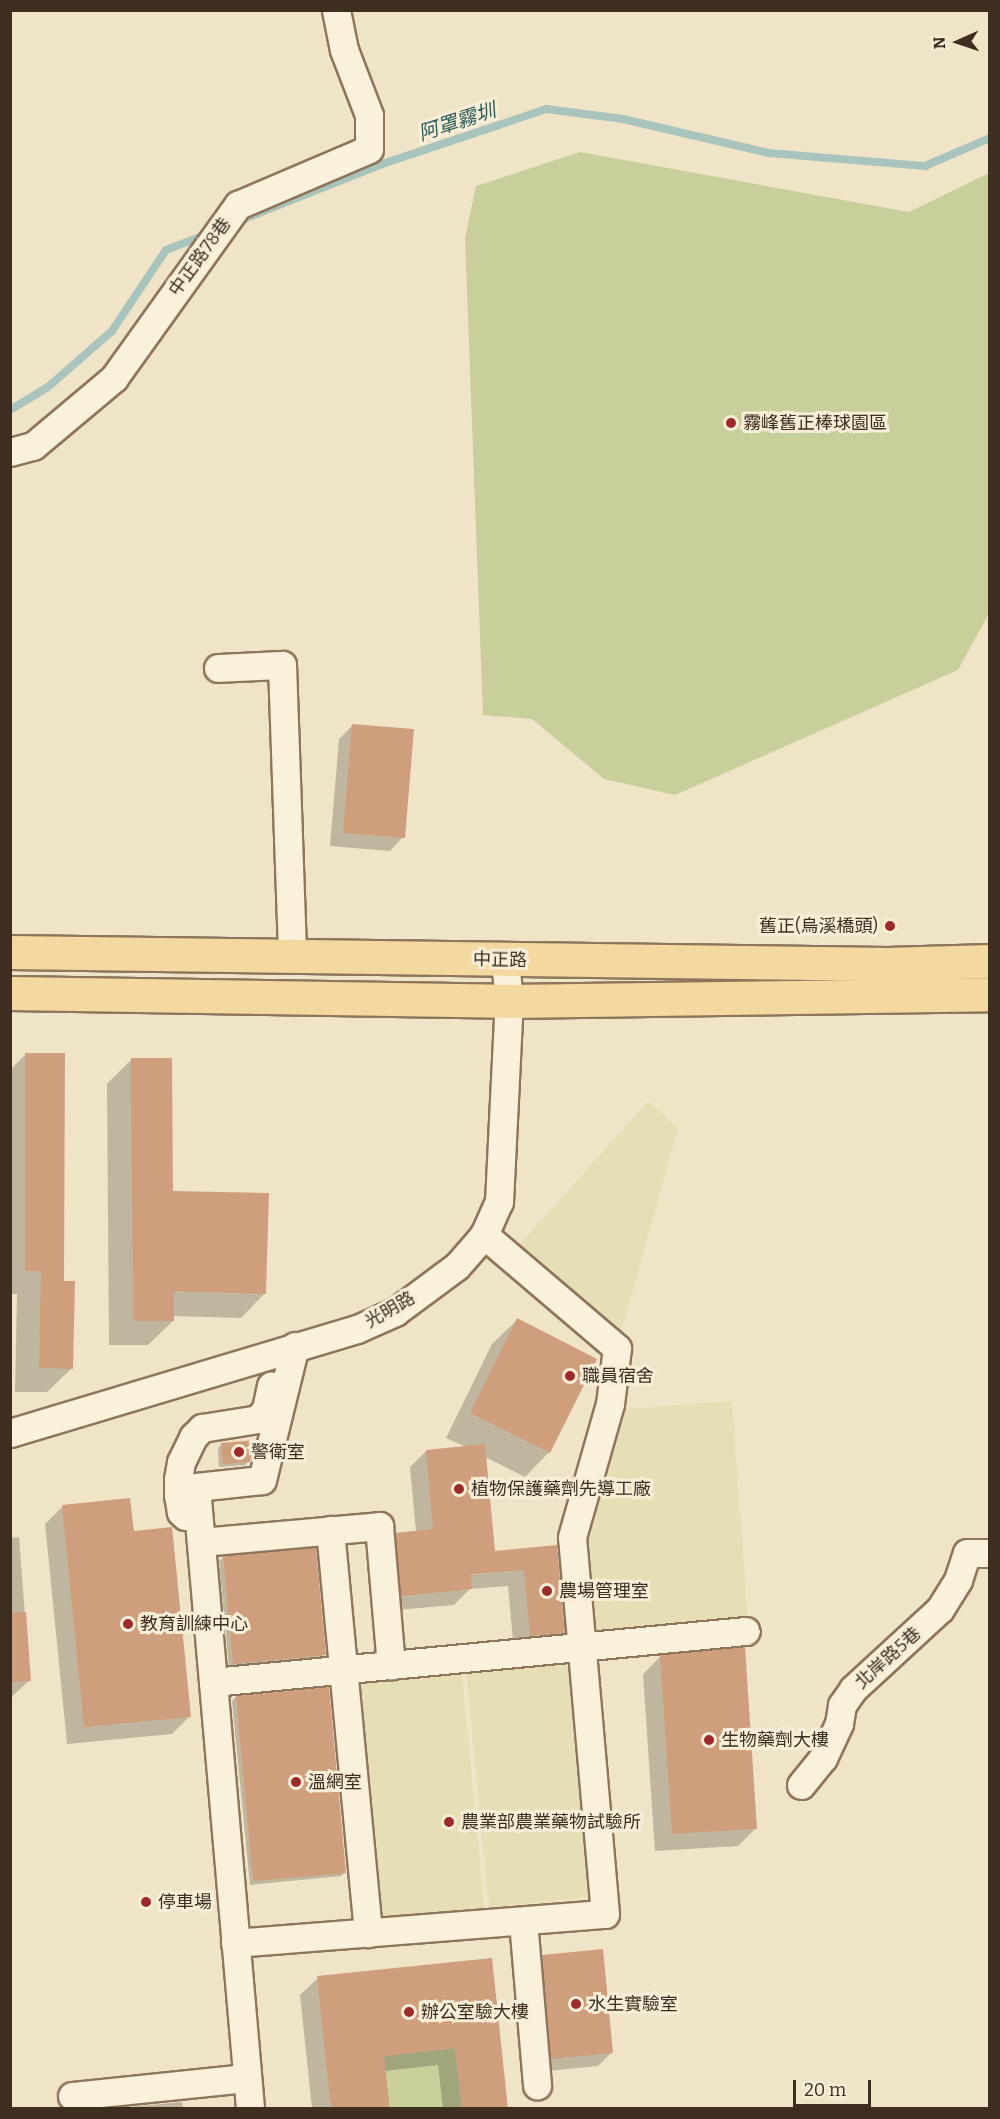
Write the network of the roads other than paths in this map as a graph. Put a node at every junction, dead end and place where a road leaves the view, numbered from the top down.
1 (336, 10) edge
2 (10, 452) edge
3 (218, 668) dead end
4 (10, 952) edge
5 (292, 957) junction
6 (505, 960) junction
7 (990, 961) edge
8 (10, 993) edge
9 (990, 994) edge
10 (508, 1001) junction
11 (484, 1235) junction
12 (287, 1349) junction
13 (10, 1433) edge
14 (330, 1530) junction
15 (200, 1538) junction
16 (990, 1554) edge
17 (746, 1631) dead end
18 (582, 1646) junction
19 (392, 1665) junction
20 (345, 1670) junction
21 (213, 1682) junction
22 (801, 1785) dead end
23 (523, 1921) junction
24 (368, 1933) junction
25 (235, 1943) junction
26 (247, 2079) junction
27 (537, 2085) dead end
28 (72, 2096) dead end
29 (250, 2109) edge

1 - 2 street, 中正路78巷
3 - 5 street
4 - 5 main road, 中正路
5 - 6 main road, 中正路
6 - 7 main road, 中正路
6 - 10 street, 光明路
8 - 10 main road
9 - 10 main road
10 - 11 street, 光明路
11 - 12 street, 光明路
11 - 18 street
12 - 13 street, 光明路
12 - 15 street
12 - 15 street
14 - 15 street
14 - 19 street
14 - 20 street
15 - 21 street
16 - 22 street, 北岸路5巷
17 - 18 street
18 - 19 street
18 - 23 street
19 - 20 street
20 - 21 street
20 - 24 street
21 - 25 street
23 - 24 street
23 - 27 street
24 - 25 street
25 - 26 street
26 - 28 street
26 - 29 street

